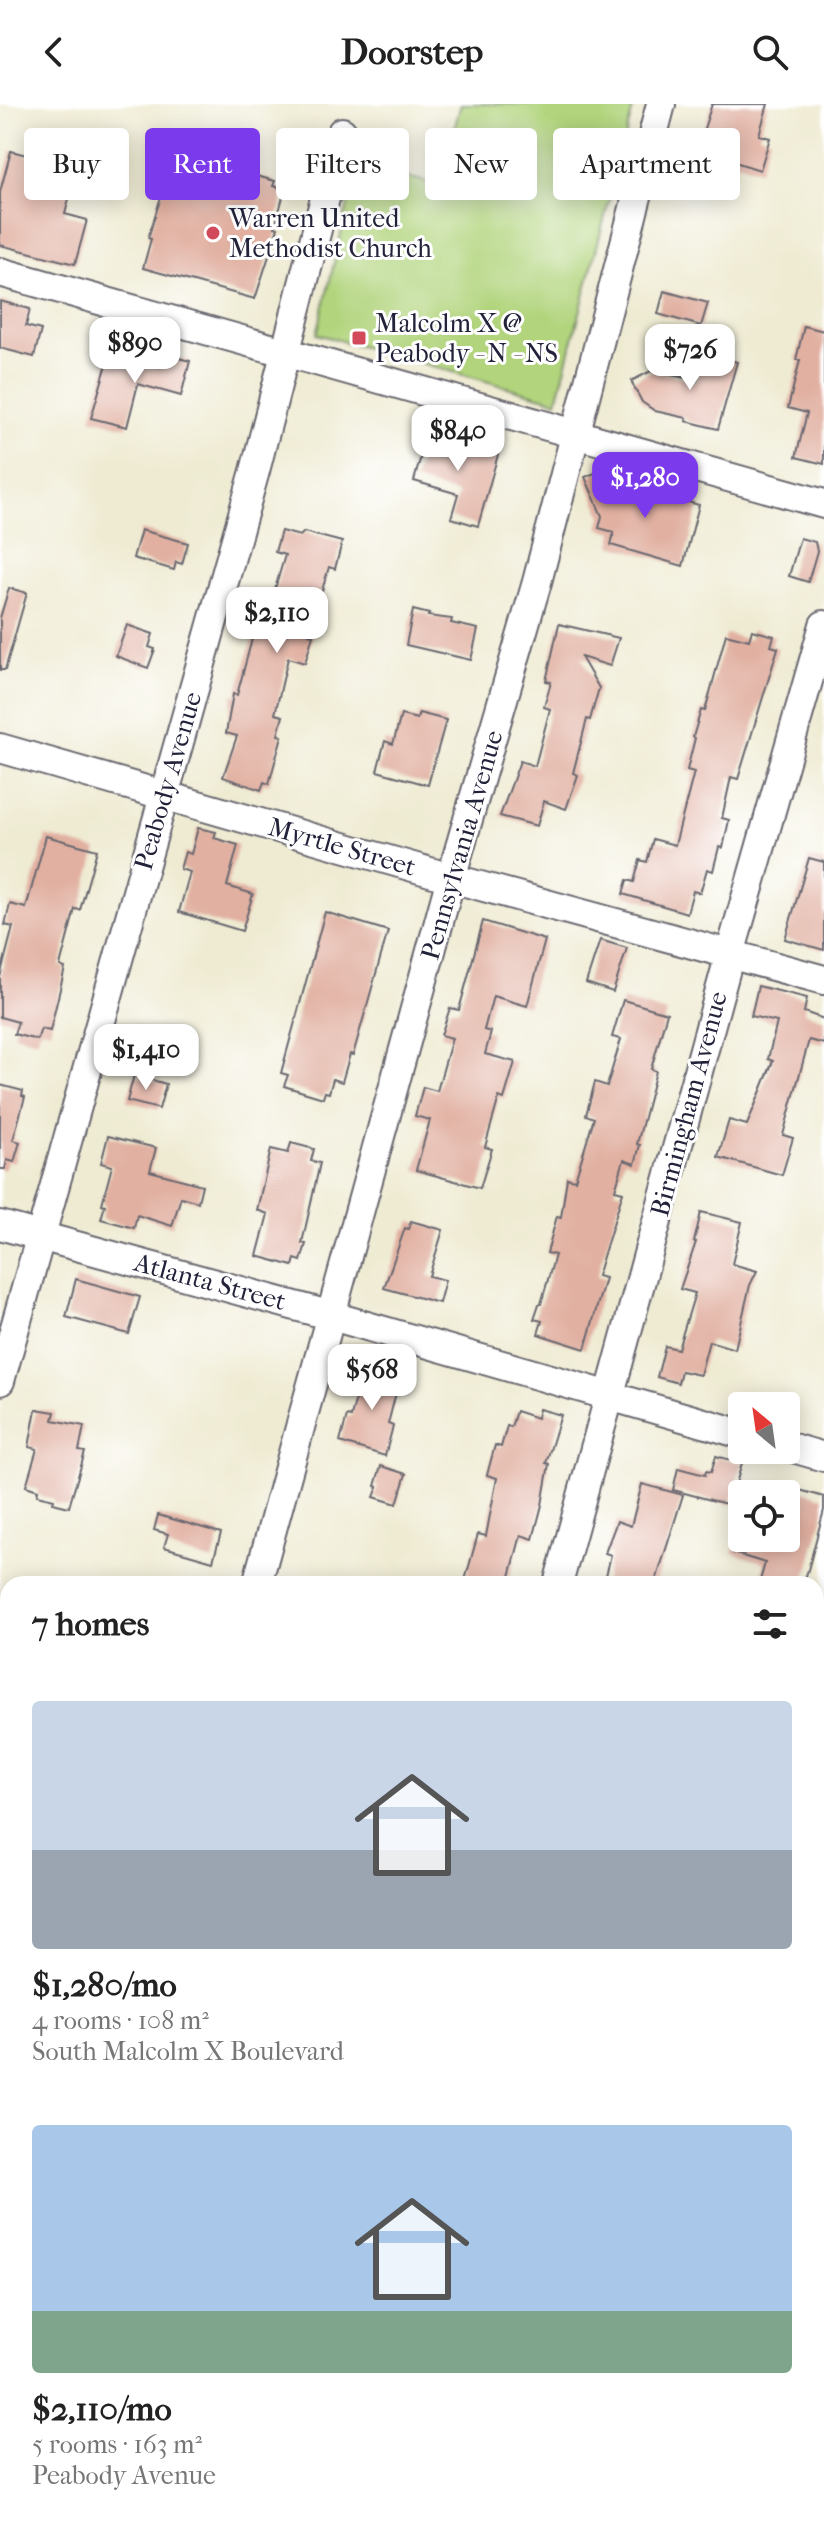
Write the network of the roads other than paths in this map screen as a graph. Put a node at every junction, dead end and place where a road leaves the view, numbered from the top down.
1 (661, 104) edge
2 (325, 200) edge
3 (0, 272) edge
4 (286, 352) junction
5 (574, 434) junction
6 (824, 504) edge
7 (824, 625) edge
8 (0, 748) edge
9 (164, 795) junction
10 (451, 878) junction
11 (730, 954) junction
12 (824, 980) edge
13 (0, 1225) edge
14 (40, 1236) junction
15 (332, 1316) junction
16 (0, 1381) edge
17 (608, 1396) junction
18 (728, 1430) edge
19 (800, 1450) edge
20 (824, 1457) edge
21 (259, 1576) edge
22 (560, 1576) edge

1 - 5 street, Pennsylvania Avenue
2 - 4 street, Peabody Avenue
3 - 4 street
4 - 5 street
4 - 9 street, Peabody Avenue
5 - 6 street
5 - 10 street, Pennsylvania Avenue
7 - 11 street, Birmingham Avenue
8 - 9 street, Myrtle Street
9 - 10 street, Myrtle Street
9 - 14 street, Peabody Avenue
10 - 11 street, Myrtle Street
10 - 15 street, Pennsylvania Avenue
11 - 12 street, Myrtle Street
11 - 17 street, Birmingham Avenue
13 - 14 street, Atlanta Street
14 - 15 street, Atlanta Street
14 - 16 street, Peabody Avenue
15 - 17 street, Atlanta Street
15 - 21 street, Pennsylvania Avenue
17 - 18 street, Atlanta Street
17 - 22 street, Birmingham Avenue
19 - 20 street

